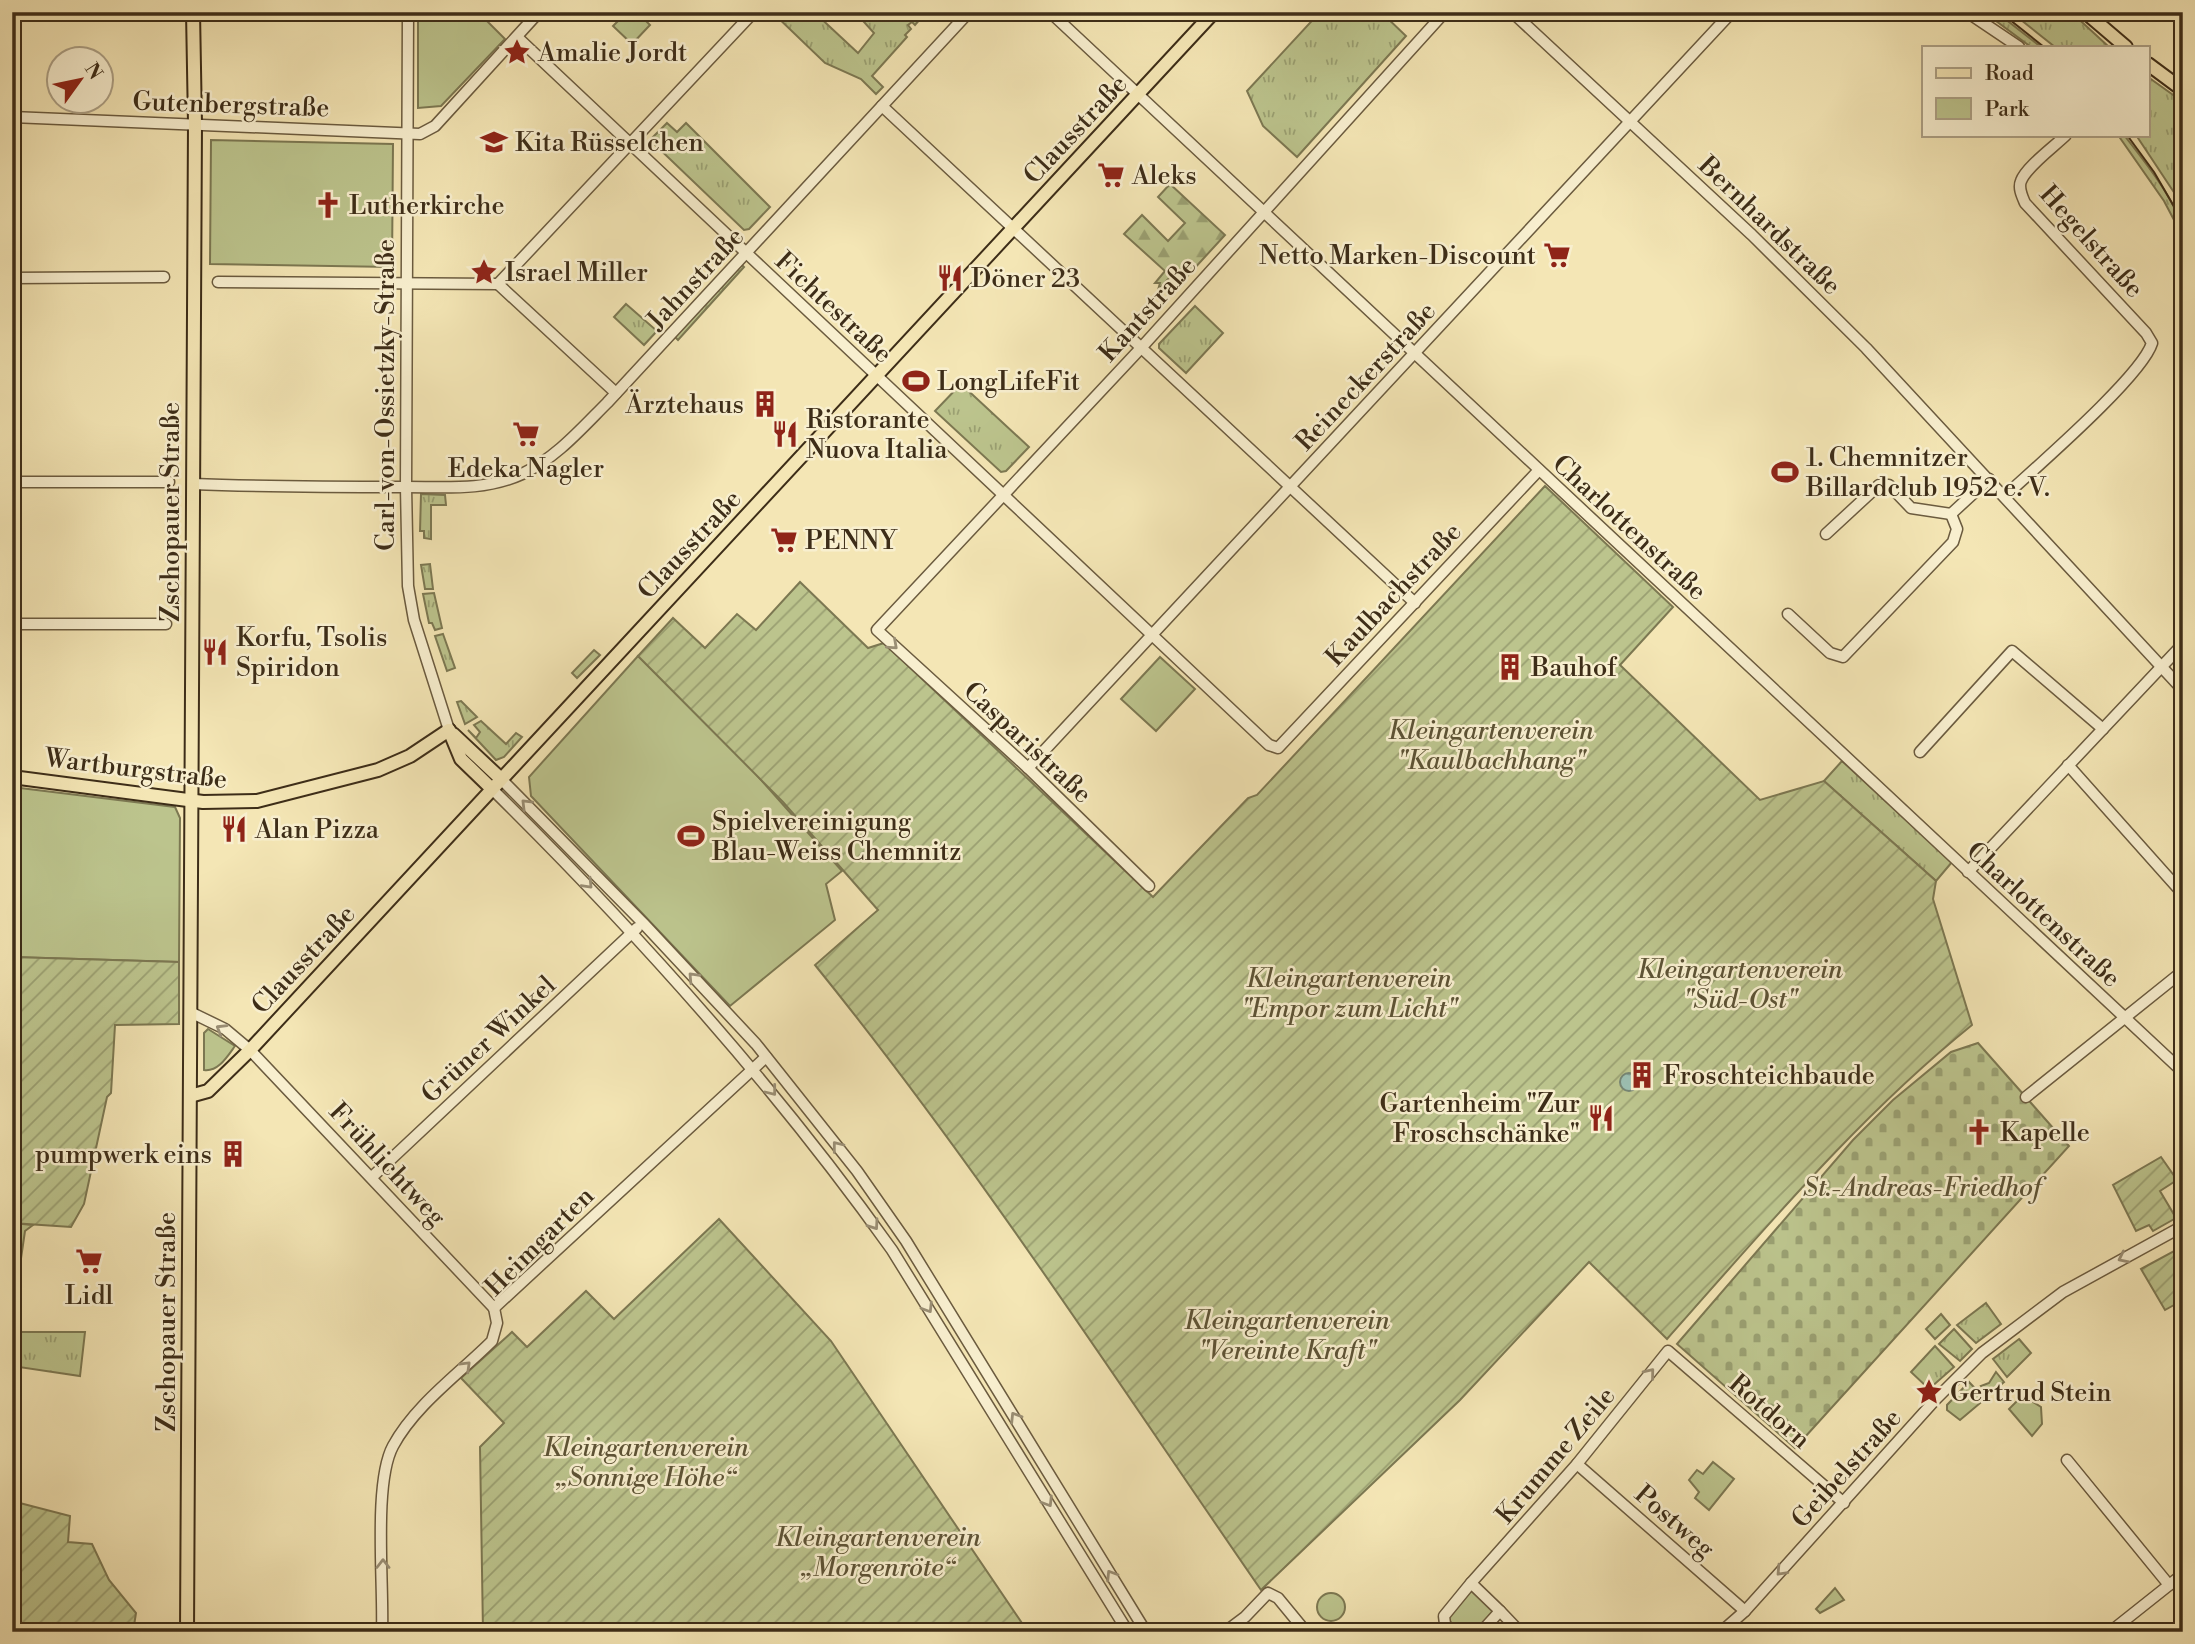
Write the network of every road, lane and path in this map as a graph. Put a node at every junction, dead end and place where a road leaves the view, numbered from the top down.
1 (193, 12) edge
2 (408, 12) edge
3 (539, 12) edge
4 (969, 12) edge
5 (1050, 12) edge
6 (1214, 12) edge
7 (1445, 12) edge
8 (1512, 12) edge
9 (1732, 12) edge
10 (1967, 12) edge
11 (2085, 12) edge
12 (751, 15) dead end
13 (517, 37) junction
14 (2018, 46) edge
15 (2125, 46) edge
16 (2150, 65) edge
17 (2183, 90) edge
18 (1138, 94) junction
19 (882, 106) junction
20 (12, 117) edge
21 (1630, 122) junction
22 (195, 124) junction
23 (407, 132) junction
24 (2065, 136) edge
25 (631, 144) junction
26 (1263, 212) junction
27 (1014, 227) junction
28 (747, 253) junction
29 (164, 277) dead end
30 (12, 278) edge
31 (218, 282) dead end
32 (498, 284) junction
33 (407, 285) junction
34 (1141, 348) junction
35 (1414, 354) junction
36 (876, 375) junction
37 (616, 393) junction
38 (1539, 470) junction
39 (1989, 479) junction
40 (12, 482) edge
41 (169, 482) dead end
42 (193, 484) junction
43 (406, 487) junction
44 (1290, 487) junction
45 (1003, 495) junction
46 (2006, 495) junction
47 (1951, 514) junction
48 (1826, 534) dead end
49 (1415, 603) junction
50 (1788, 614) dead end
51 (12, 624) edge
52 (166, 624) dead end
53 (877, 630) joint
54 (1152, 635) junction
55 (2183, 643) edge
56 (2162, 667) junction
57 (2183, 690) edge
58 (2103, 729) junction
59 (449, 730) junction
60 (1278, 748) joint
61 (1920, 752) dead end
62 (2068, 765) junction
63 (1028, 768) junction
64 (12, 777) edge
65 (497, 784) junction
66 (191, 799) junction
67 (1968, 872) junction
68 (2179, 881) edge
69 (1149, 886) dead end
70 (2183, 894) edge
71 (643, 923) junction
72 (633, 932) junction
73 (2183, 971) edge
74 (190, 1012) junction
75 (2124, 1018) junction
76 (250, 1050) junction
77 (766, 1057) junction
78 (754, 1068) junction
79 (2183, 1072) edge
80 (190, 1096) junction
81 (2026, 1097) dead end
82 (372, 1177) junction
83 (863, 1180) junction
84 (849, 1190) junction
85 (2183, 1226) edge
86 (494, 1308) junction
87 (1668, 1351) joint
88 (1030, 1443) junction
89 (1017, 1451) junction
90 (2067, 1460) dead end
91 (1577, 1464) junction
92 (1844, 1503) junction
93 (2183, 1574) edge
94 (1471, 1583) junction
95 (2169, 1585) junction
96 (1500, 1611) junction
97 (1745, 1611) junction
98 (187, 1632) edge
99 (382, 1632) edge
100 (1128, 1632) edge
101 (1146, 1632) edge
102 (1225, 1632) edge
103 (1306, 1632) edge
104 (1453, 1632) edge
105 (1481, 1632) edge
106 (1520, 1632) edge
107 (1721, 1632) edge
108 (2110, 1632) edge

1 - 22 main road, Zschopauer Straße
2 - 23 street, Carl-von-Ossietzky-Straße
3 - 13 street, Gutenbergstraße
4 - 19 street, Jahnstraße
5 - 18 street, Charlottenstraße
6 - 18 main road, Clausstraße
7 - 26 street, Kantstraße
8 - 21 street, Bernhardstraße
9 - 21 street, Reineckerstraße
10 - 14 street
11 - 15 main road
12 - 25 street
13 - 23 street, Gutenbergstraße
13 - 25 street, Fichtestraße
16 - 17 main road
18 - 26 street, Charlottenstraße
18 - 27 main road, Clausstraße
19 - 27 street
19 - 28 street, Jahnstraße
20 - 22 street, Gutenbergstraße
21 - 35 street, Reineckerstraße
21 - 39 street, Bernhardstraße
22 - 23 street, Gutenbergstraße
22 - 42 main road, Zschopauer Straße
23 - 33 street, Carl-von-Ossietzky-Straße
24 - 46 street, Hegelstraße
25 - 28 street, Fichtestraße
25 - 32 street
26 - 34 street, Kantstraße
26 - 35 street, Charlottenstraße
27 - 34 street
27 - 36 main road, Clausstraße
28 - 36 street, Fichtestraße
28 - 37 street, Jahnstraße
29 - 30 street
31 - 33 street
32 - 33 street
32 - 37 street
33 - 43 street, Carl-von-Ossietzky-Straße
34 - 44 street
34 - 45 street, Kantstraße
35 - 38 street, Charlottenstraße
35 - 44 street, Reineckerstraße
36 - 45 street, Fichtestraße
36 - 65 main road, Clausstraße
37 - 43 street, Jahnstraße
38 - 49 street, Kaulbachstraße
38 - 67 street, Charlottenstraße
39 - 46 street, Bernhardstraße
39 - 47 street
40 - 41 street
42 - 43 street, Jahnstraße
42 - 66 main road, Zschopauer Straße
43 - 59 street, Carl-von-Ossietzky-Straße
44 - 49 street
44 - 54 street, Reineckerstraße
45 - 53 street, Kantstraße
45 - 54 street, Fichtestraße
46 - 56 street, Bernhardstraße
47 - 48 street
47 - 50 street
49 - 60 street, Kaulbachstraße
51 - 52 street
53 -> 63 street, Casparistraße
54 - 60 street, Fichtestraße
54 - 63 street, Reineckerstraße
55 - 56 street
56 - 57 street, Bernhardstraße
56 - 58 street
58 - 61 street
58 - 62 street
59 - 65 main road, Carl-von-Ossietzky-Straße
59 - 66 main road, Wartburgstraße
62 - 67 street
62 - 68 street
63 - 69 street, Casparistraße
64 - 66 main road, Wartburgstraße
71 -> 65 street, Carl-von-Ossietzky-Straße
65 -> 72 street, Carl-von-Ossietzky-Straße
65 - 76 main road, Clausstraße
66 - 74 main road, Zschopauer Straße
67 - 75 street, Charlottenstraße
68 - 70 street
71 - 72 street
77 -> 71 street, Carl-von-Ossietzky-Straße
72 - 78 street, Carl-von-Ossietzky-Straße
72 - 82 street, Grüner Winkel
73 - 75 street
76 -> 74 street
74 - 80 main road, Zschopauer Straße
75 - 79 street, Charlottenstraße
75 - 81 street
76 - 80 main road, Clausstraße
76 - 82 street, Frühlichtweg
77 - 78 street
83 -> 77 street, Carl-von-Ossietzky-Straße
78 -> 84 street, Carl-von-Ossietzky-Straße
78 - 86 street, Heimgarten
80 - 98 main road, Zschopauer Straße
82 - 86 street, Frühlichtweg
83 - 84 street
88 -> 83 street, Carl-von-Ossietzky-Straße
84 -> 89 street, Carl-von-Ossietzky-Straße
85 -> 92 street, Geibelstraße
99 -> 86 street, Heimgarten
91 -> 87 street, Krumme Zeile
87 - 92 street, Rotdorn
88 - 89 street
101 -> 88 street, Carl-von-Ossietzky-Straße
89 -> 100 street, Carl-von-Ossietzky-Straße
90 - 95 street
91 - 94 street, Krumme Zeile
91 - 97 street, Postweg
92 -> 97 street, Geibelstraße
93 - 95 street
94 - 96 street
94 - 104 street, Krumme Zeile
95 - 108 street
96 - 105 street
96 - 106 street
97 - 107 street, Geibelstraße
102 - 103 street

